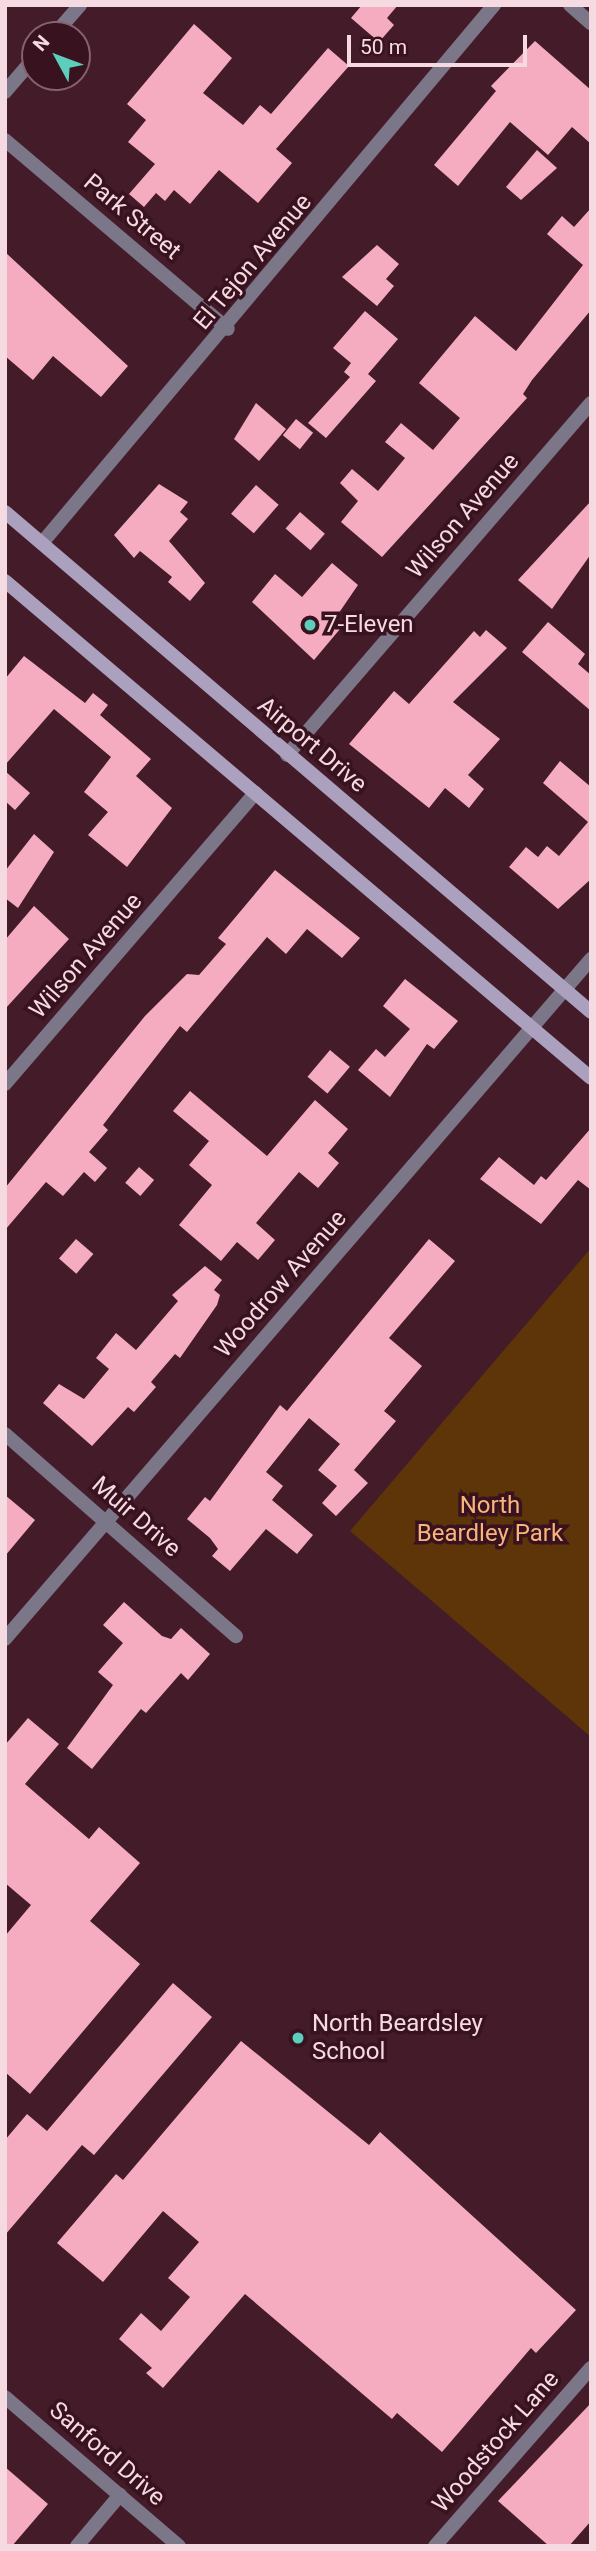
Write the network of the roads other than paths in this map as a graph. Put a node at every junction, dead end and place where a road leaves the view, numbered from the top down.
1 (80, 5) edge
2 (494, 5) edge
3 (570, 5) edge
4 (66, 21) edge
5 (591, 23) edge
6 (21, 73) edge
7 (5, 92) edge
8 (5, 140) edge
9 (229, 329) junction
10 (591, 403) edge
11 (5, 512) edge
12 (42, 544) junction
13 (6, 583) edge
14 (287, 755) junction
15 (255, 793) junction
16 (591, 958) edge
17 (564, 989) junction
18 (591, 1012) edge
19 (531, 1027) junction
20 (591, 1078) edge
21 (5, 1084) edge
22 (5, 1434) edge
23 (107, 1521) junction
24 (236, 1636) dead end
25 (5, 1639) edge
26 (591, 2368) edge
27 (5, 2397) edge
28 (120, 2495) junction
29 (77, 2546) edge
30 (179, 2546) edge
31 (435, 2546) edge

1 - 4 street
2 - 9 street, El Tejon Avenue
3 - 5 street
6 - 7 street
8 - 9 street, Park Street
9 - 12 street, El Tejon Avenue
10 - 14 street, Wilson Avenue
11 - 12 main road, Airport Drive
12 - 14 main road, Airport Drive
13 - 15 main road
14 - 17 main road, Airport Drive
15 - 19 main road
15 - 21 street, Wilson Avenue
16 - 17 street, Woodrow Avenue
17 - 18 main road, Airport Drive
17 - 19 street, Woodrow Avenue
19 - 20 main road
19 - 23 street, Woodrow Avenue
22 - 23 street, Muir Drive
23 - 24 street, Muir Drive
23 - 25 street, Woodrow Avenue
26 - 31 street, Woodstock Lane
27 - 28 street, Sanford Drive
28 - 29 street
28 - 30 street, Sanford Drive

